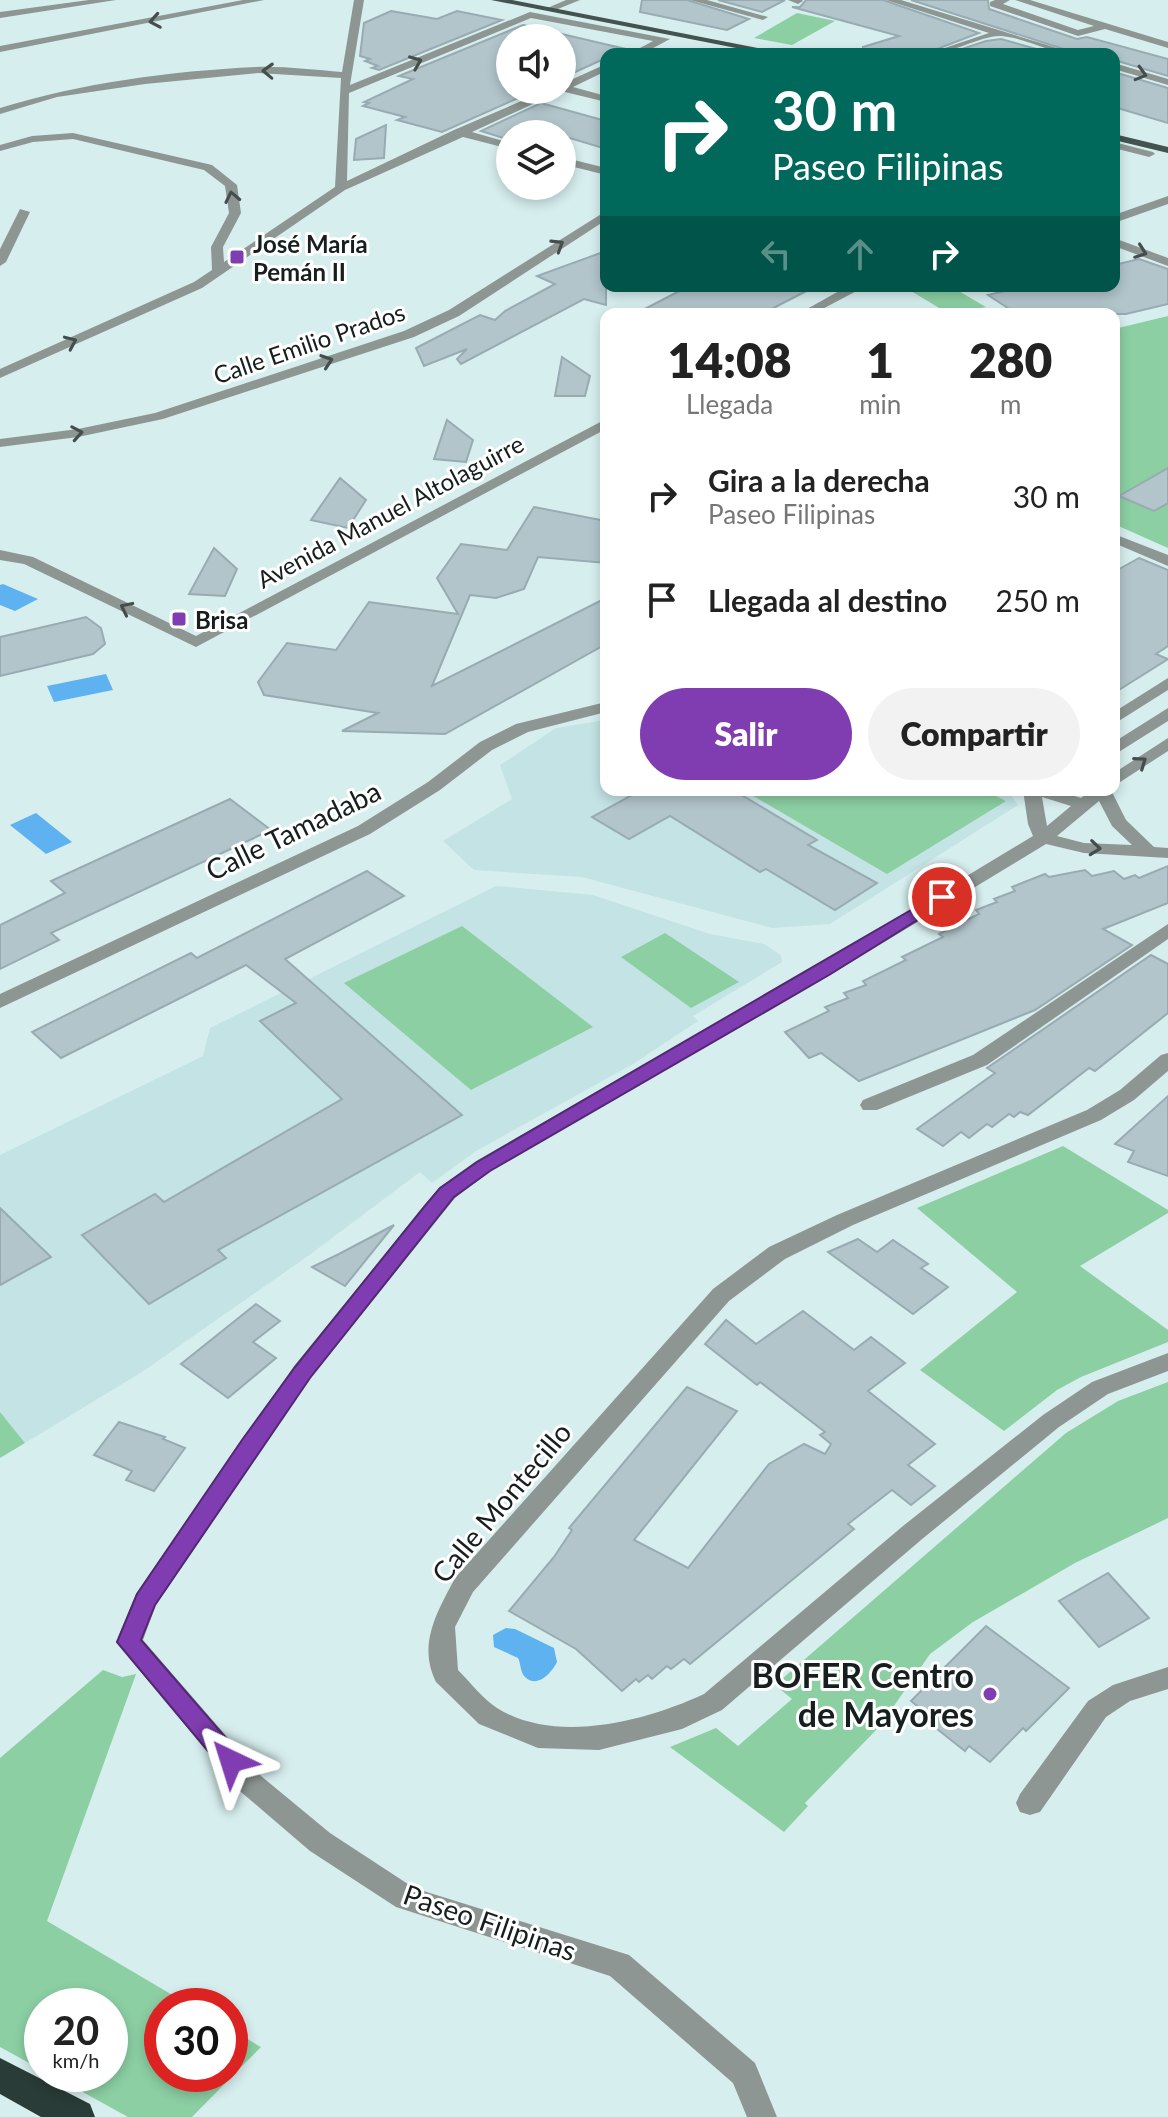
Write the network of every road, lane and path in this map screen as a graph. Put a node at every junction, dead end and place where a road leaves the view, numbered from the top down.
1 (111, 0) edge
2 (259, 0) edge
3 (359, 0) edge
4 (496, 0) edge
5 (575, 0) edge
6 (695, 0) edge
7 (891, 0) edge
8 (1005, 0) edge
9 (1020, 0) edge
10 (550, 9) junction
11 (0, 15) edge
12 (763, 17) dead end
13 (1035, 20) junction
14 (1104, 26) junction
15 (999, 33) junction
16 (0, 36) edge
17 (666, 37) junction
18 (1168, 45) edge
19 (4, 47) edge
20 (645, 48) edge
21 (719, 48) edge
22 (754, 48) edge
23 (951, 48) edge
24 (1050, 48) edge
25 (1120, 68) edge
26 (600, 70) edge
27 (346, 75) junction
28 (576, 81) edge
29 (1168, 82) edge
30 (344, 91) junction
31 (576, 91) edge
32 (600, 97) edge
33 (523, 104) edge
34 (0, 111) edge
35 (1120, 128) edge
36 (458, 132) junction
37 (1120, 139) edge
38 (1168, 140) edge
39 (496, 142) edge
40 (1120, 146) edge
41 (0, 148) edge
42 (1150, 150) junction
43 (1168, 153) edge
44 (576, 164) edge
45 (600, 170) edge
46 (341, 188) junction
47 (1168, 200) edge
48 (24, 212) dead end
49 (1120, 217) edge
50 (600, 219) edge
51 (1120, 244) edge
52 (0, 262) edge
53 (1168, 262) edge
54 (218, 270) junction
55 (834, 292) edge
56 (812, 308) edge
57 (0, 374) edge
58 (600, 426) edge
59 (0, 443) edge
60 (1120, 541) edge
61 (0, 555) edge
62 (1168, 561) edge
63 (1168, 683) edge
64 (600, 708) edge
65 (1168, 713) edge
66 (1120, 715) edge
67 (1168, 743) edge
68 (1120, 746) edge
69 (1120, 777) edge
70 (1033, 796) edge
71 (1052, 796) edge
72 (1095, 796) edge
73 (1105, 796) edge
74 (1085, 804) junction
75 (1043, 838) junction
76 (1148, 851) junction
77 (1168, 853) edge
78 (1168, 930) edge
79 (0, 1002) edge
80 (1168, 1060) edge
81 (870, 1105) dead end
82 (1168, 1362) edge
83 (1168, 1678) edge
84 (1030, 1803) dead end
85 (0, 2075) edge
86 (77, 2117) edge
87 (762, 2117) edge

1 - 11 street
2 -> 19 street
3 - 27 street
4 - 10 main road
5 - 10 street
6 - 12 street
7 - 15 street
8 - 13 street
9 - 14 street
10 - 17 main road
13 - 14 street
13 - 15 street
14 - 18 street
15 - 23 street
15 - 24 street
16 - 19 street
17 - 20 street
17 - 21 main road
17 - 22 main road
30 -> 17 street
25 -> 29 street
26 - 28 street
27 - 30 street
27 -> 34 street
30 - 46 street
31 - 32 street
33 - 36 street
35 - 38 main road
36 - 39 street
36 - 46 street
37 - 42 main road
40 - 42 street
54 -> 41 street
42 - 43 street
44 - 45 street
46 - 54 street
47 - 49 street
48 - 52 street
59 -> 50 street, Calle Emilio Prados
51 -> 53 street
57 -> 54 street
55 - 56 street
58 -> 61 street, Avenida Manuel Altolaguirre
60 - 62 street
63 - 66 street
64 - 79 street, Calle Tamadaba
65 - 68 street
69 -> 67 street
70 - 75 street
71 - 74 street
72 - 74 street, Paseo Filipinas
73 - 76 street
74 - 75 street, Paseo Filipinas
75 -> 76 street
75 - 87 street, Paseo Filipinas
76 - 77 street
78 - 81 street
80 - 82 street, Calle Montecillo
83 - 84 street
85 - 86 highway

